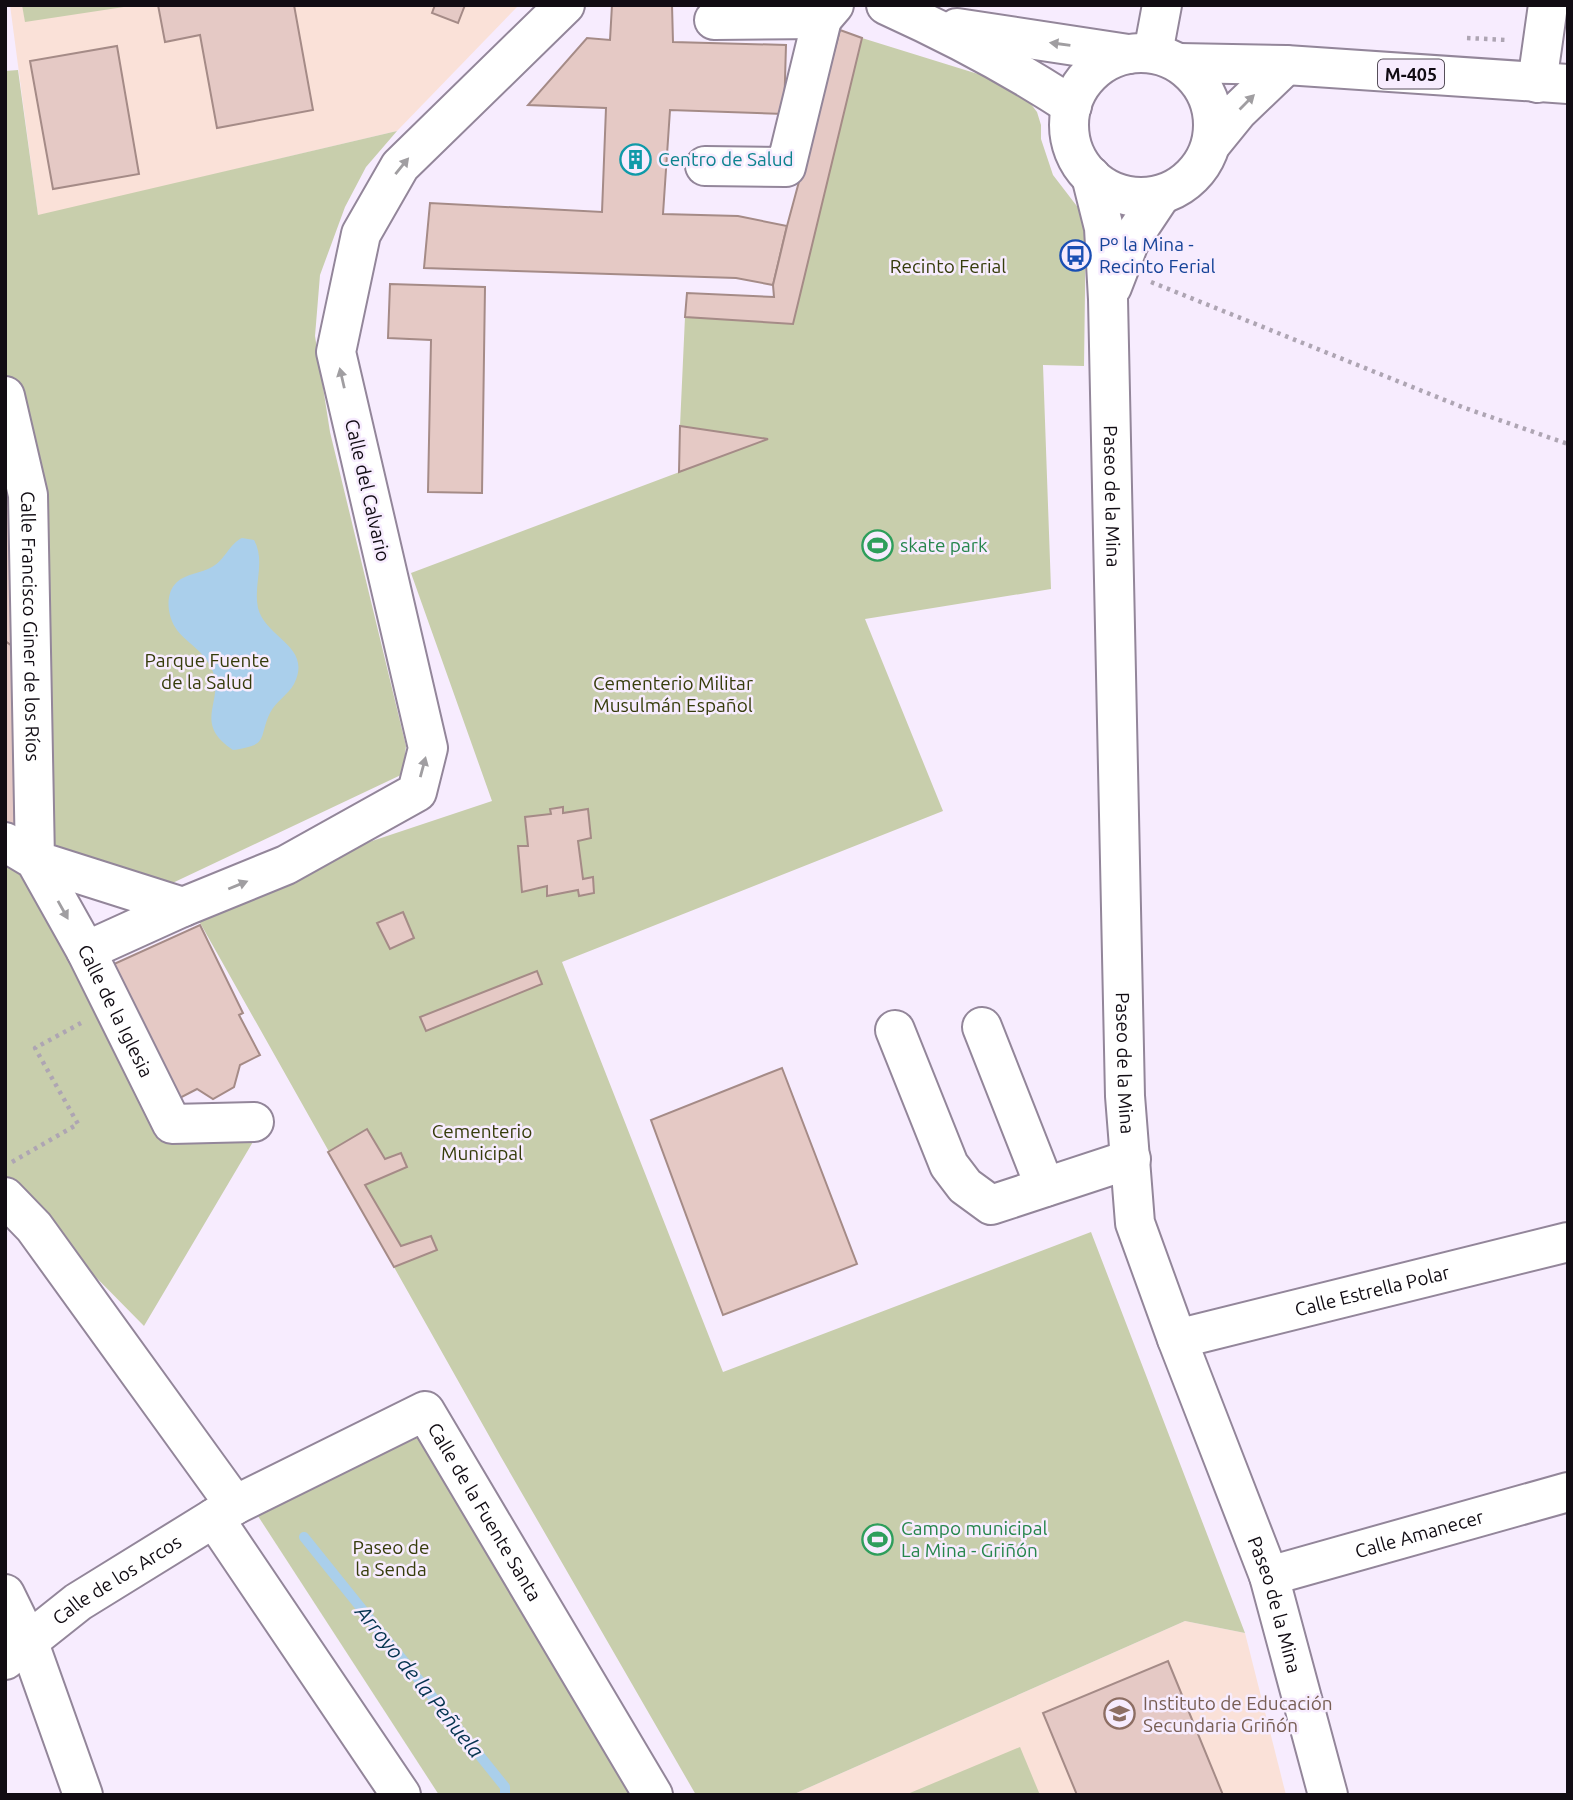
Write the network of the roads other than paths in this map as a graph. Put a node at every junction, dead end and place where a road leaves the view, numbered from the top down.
1 (565, 5) edge
2 (886, 5) edge
3 (1162, 5) edge
4 (1548, 5) edge
5 (828, 12) edge
6 (714, 20) dead end
7 (928, 24) junction
8 (1153, 57) junction
9 (1286, 65) junction
10 (1552, 83) edge
11 (1072, 106) junction
12 (1212, 143) junction
13 (705, 166) dead end
14 (1090, 176) junction
15 (1161, 195) junction
16 (1113, 284) junction
17 (5, 396) edge
18 (20, 851) edge
19 (183, 907) junction
20 (86, 951) junction
21 (982, 1027) dead end
22 (895, 1030) dead end
23 (254, 1122) dead end
24 (1131, 1159) junction
25 (1045, 1187) junction
26 (5, 1197) edge
27 (1568, 1242) edge
28 (1177, 1339) junction
29 (1568, 1492) edge
30 (224, 1512) junction
31 (1269, 1576) junction
32 (5, 1594) edge
33 (17, 1651) edge
34 (83, 1795) edge
35 (401, 1795) edge
36 (653, 1795) edge
37 (1328, 1795) edge

19 -> 1 street, Calle del Calvario
2 - 7 street, M-405
3 - 8 street
4 - 10 street
5 - 6 street
5 - 13 street
8 -> 7 street, M-405
7 - 11 street, M-405
8 - 9 street, M-405
8 - 11 street
8 - 12 street
9 - 10 street, M-405
12 -> 9 street
11 - 14 street
12 - 15 street
14 - 15 street
14 - 16 street, Paseo de la Mina
15 - 16 street, Paseo de la Mina
16 - 24 street, Paseo de la Mina
17 - 18 street, Calle Francisco Giner de los Ríos
18 - 19 street
18 -> 20 street, Calle de la Iglesia
19 - 20 street, Calle del Calvario
20 - 23 street, Calle de la Iglesia
21 - 25 street
22 - 25 street
24 - 25 street
24 - 28 street, Paseo de la Mina
26 - 30 street
27 - 28 street, Calle Estrella Polar
28 - 31 street, Paseo de la Mina
29 - 31 street, Calle Amanecer
30 - 33 street, Calle de los Arcos
30 - 35 street
30 - 36 street, Calle de la Fuente Santa
31 - 37 street, Paseo de la Mina
32 - 33 street
33 - 34 street

